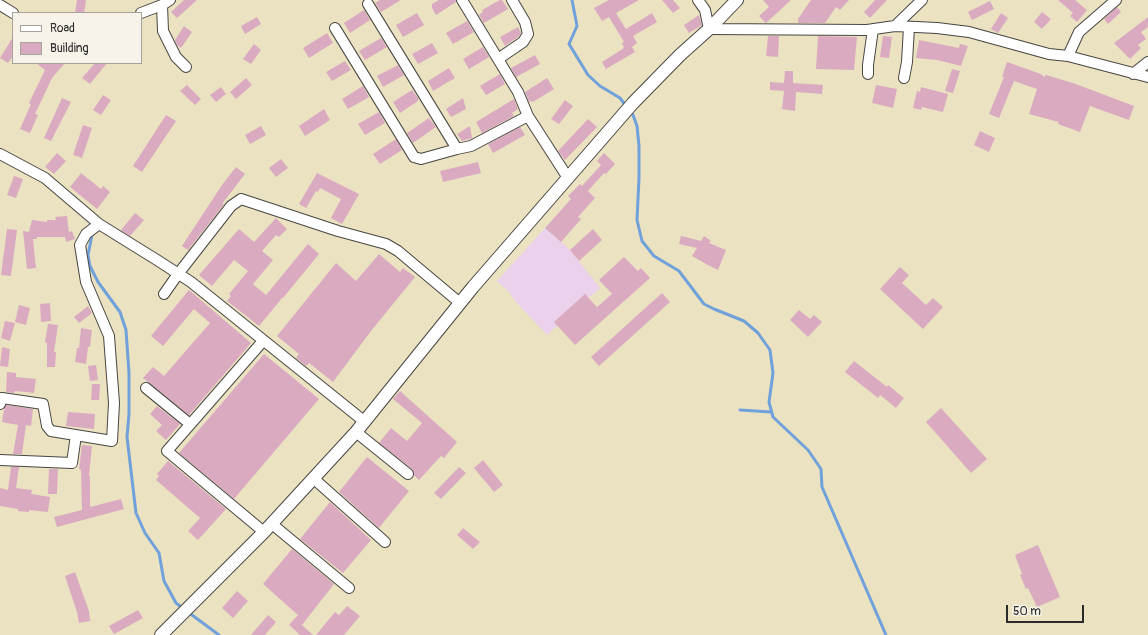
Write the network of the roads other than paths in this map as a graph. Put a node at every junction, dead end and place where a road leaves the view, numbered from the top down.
1 (462, 0) edge
2 (512, 0) edge
3 (698, 0) edge
4 (737, 0) edge
5 (922, 0) edge
6 (1116, 0) edge
7 (166, 3) edge
8 (368, 4) dead end
9 (0, 5) edge
10 (12, 12) edge
11 (142, 13) edge
12 (895, 26) junction
13 (909, 27) junction
14 (335, 28) dead end
15 (710, 29) junction
16 (874, 29) junction
17 (1068, 56) junction
18 (498, 59) junction
19 (1148, 62) edge
20 (186, 67) dead end
21 (868, 74) dead end
22 (1133, 74) junction
23 (1148, 77) edge
24 (904, 78) dead end
25 (528, 116) junction
26 (457, 149) junction
27 (2, 157) edge
28 (568, 178) junction
29 (99, 224) junction
30 (178, 274) junction
31 (164, 294) dead end
32 (466, 295) junction
33 (263, 341) junction
34 (146, 388) dead end
35 (0, 404) edge
36 (365, 422) junction
37 (190, 424) junction
38 (356, 432) junction
39 (76, 435) junction
40 (0, 460) edge
41 (408, 474) dead end
42 (314, 478) junction
43 (268, 528) junction
44 (385, 542) dead end
45 (349, 588) dead end
46 (161, 635) edge

1 - 18 street
2 - 18 street
3 - 15 street
4 - 15 street
5 - 12 street
6 - 17 street
7 - 11 street
7 - 20 street
8 - 26 street
9 - 10 street
12 - 13 street
12 - 16 street
13 - 17 street
13 - 24 street
14 - 26 street
15 - 16 street
15 - 28 street
16 - 21 street
17 - 22 street
18 - 25 street
19 - 22 street
22 - 23 street
25 - 26 street
25 - 28 street
27 - 29 street
28 - 32 street
29 - 30 street
29 - 39 street
30 - 31 street
30 - 32 street
30 - 33 street
32 - 36 street
33 - 36 street
33 - 37 street
34 - 37 street
35 - 39 street
36 - 38 street
37 - 43 street
38 - 41 street
38 - 42 street
39 - 40 street
42 - 43 street
42 - 44 street
43 - 45 street
43 - 46 street

